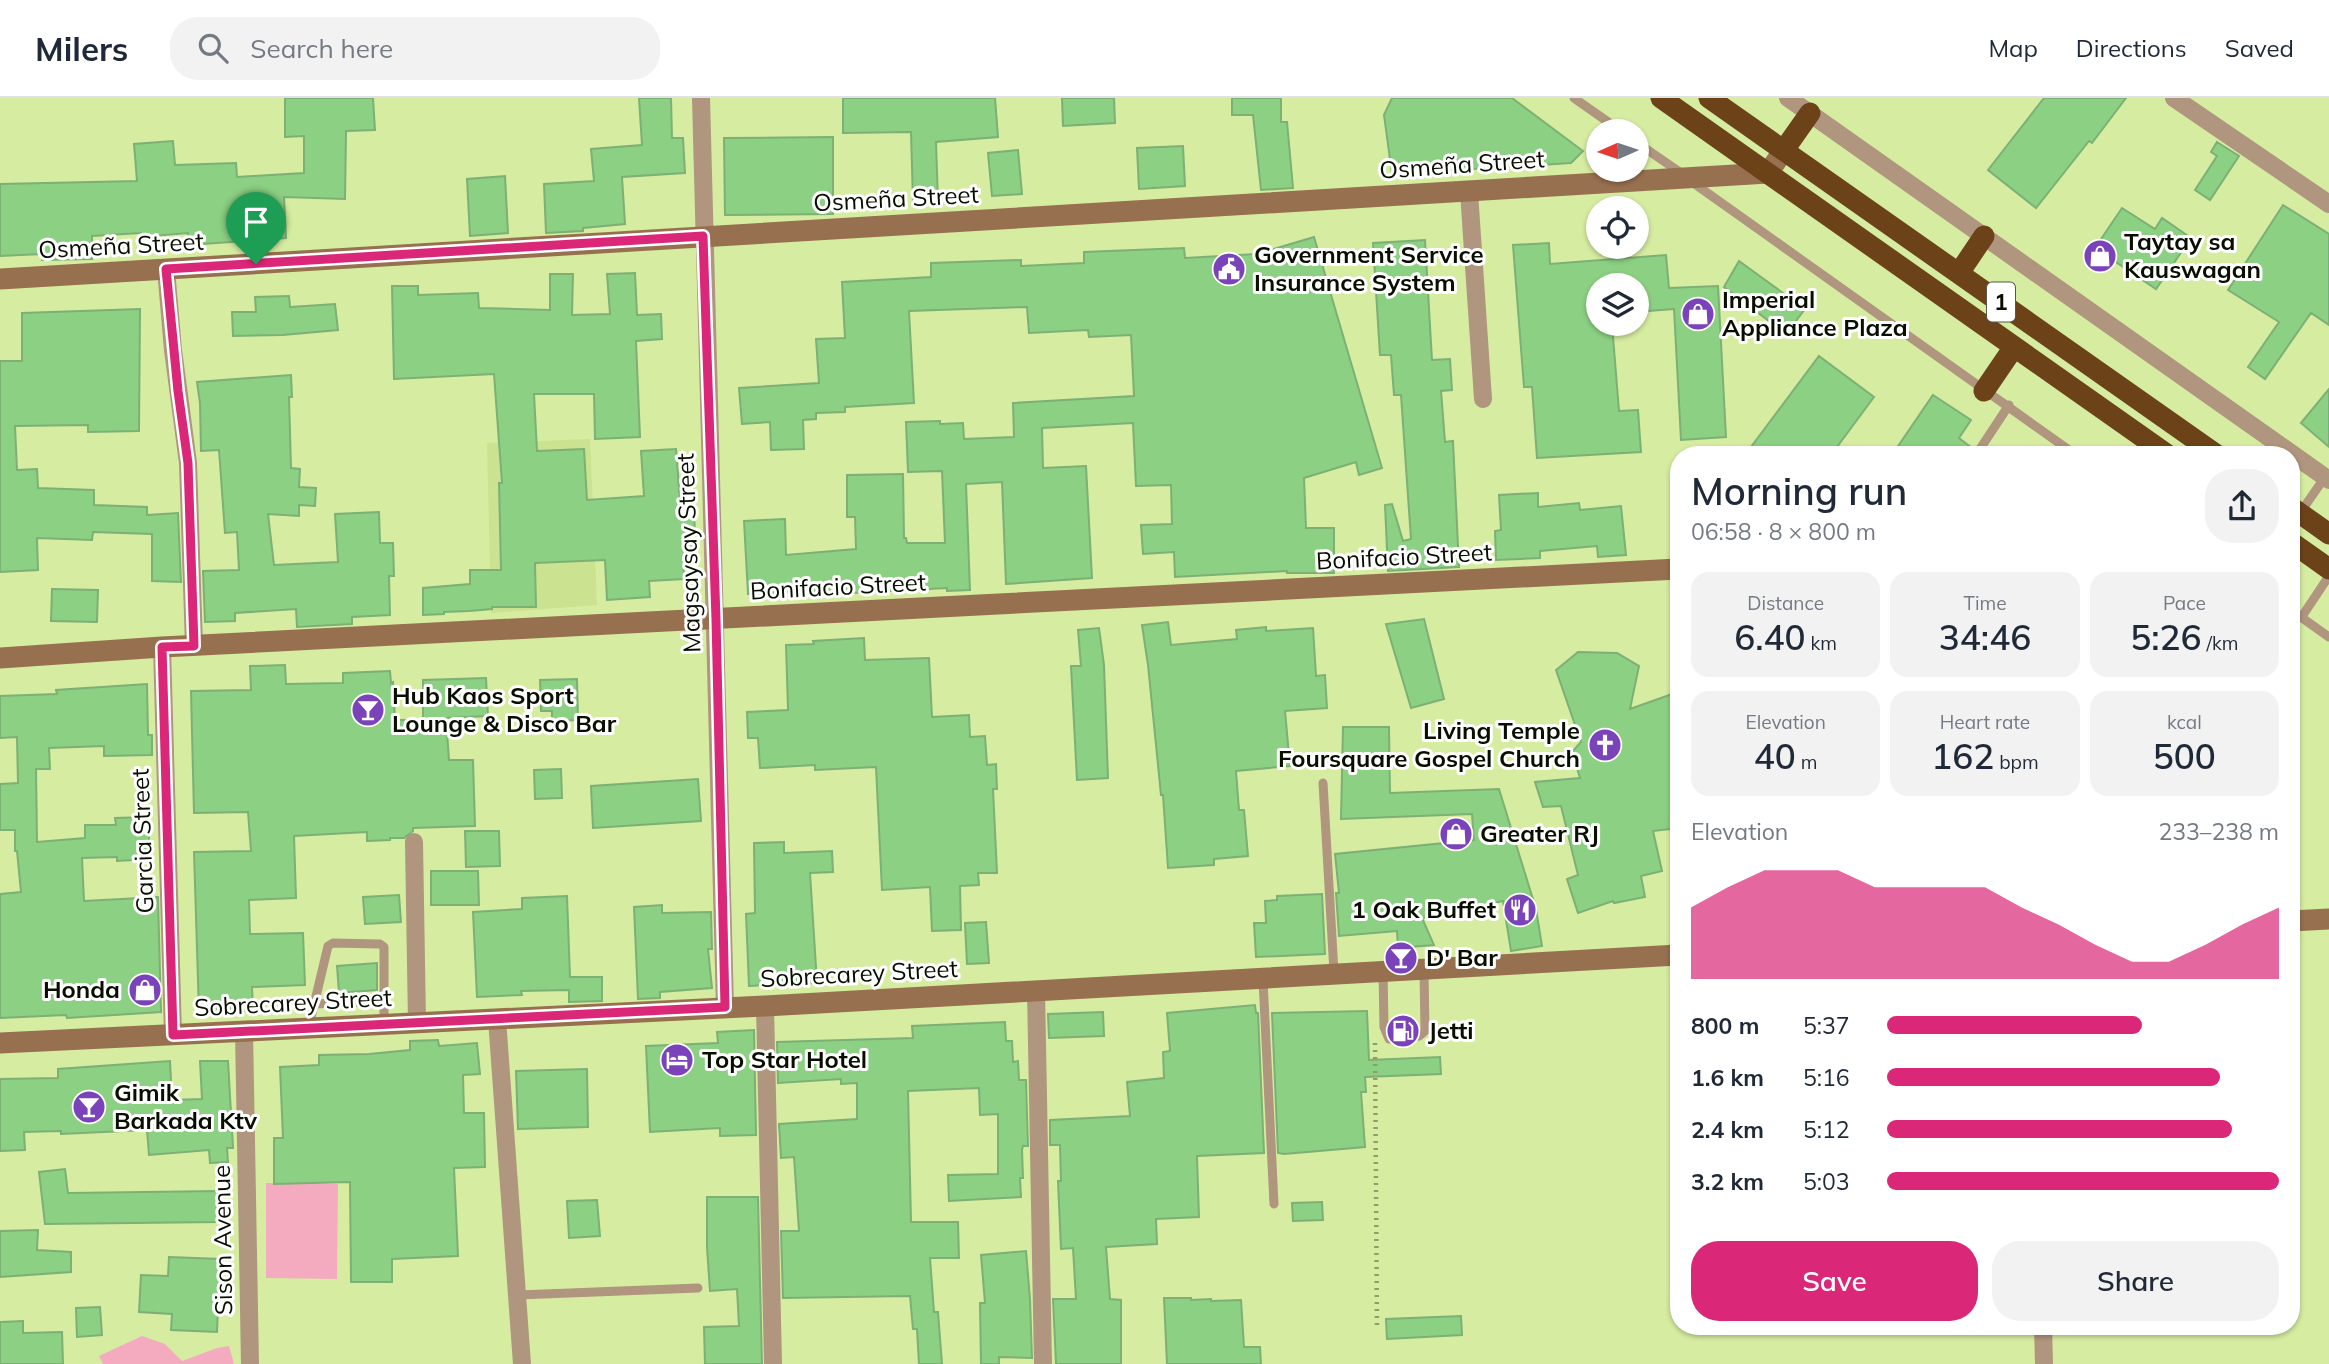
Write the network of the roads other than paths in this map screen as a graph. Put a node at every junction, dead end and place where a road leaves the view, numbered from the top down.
1 (701, 98) edge
2 (1574, 98) edge
3 (1661, 98) edge
4 (1709, 98) edge
5 (1788, 98) edge
6 (2174, 98) edge
7 (2196, 105) edge
8 (1810, 113) junction
9 (1604, 119) edge
10 (1784, 150) junction
11 (1649, 151) edge
12 (1768, 173) junction
13 (1686, 177) junction
14 (1469, 192) junction
15 (2329, 204) edge
16 (703, 236) junction
17 (1984, 236) junction
18 (166, 269) junction
19 (1959, 273) junction
20 (0, 279) edge
21 (2014, 347) junction
22 (1984, 391) junction
23 (1483, 399) dead end
24 (2009, 405) junction
25 (1982, 446) edge
26 (2060, 446) edge
27 (2155, 446) edge
28 (2204, 446) edge
29 (2280, 446) edge
30 (2300, 460) edge
31 (2327, 479) edge
32 (2300, 508) edge
33 (2300, 518) edge
34 (2329, 534) edge
35 (2300, 548) edge
36 (1670, 569) edge
37 (2329, 569) edge
38 (2329, 576) edge
39 (2301, 618) joint
40 (716, 619) junction
41 (2329, 638) edge
42 (194, 646) junction
43 (162, 647) junction
44 (0, 658) edge
45 (1323, 783) dead end
46 (414, 842) dead end
47 (2329, 919) edge
48 (2300, 921) edge
49 (1670, 956) edge
50 (1424, 970) junction
51 (1382, 971) junction
52 (1334, 974) junction
53 (1263, 978) junction
54 (1036, 990) junction
55 (383, 1001) junction
56 (315, 1004) junction
57 (765, 1006) junction
58 (725, 1007) junction
59 (497, 1019) junction
60 (417, 1023) junction
61 (384, 1024) junction
62 (309, 1028) junction
63 (244, 1031) junction
64 (173, 1035) junction
65 (0, 1044) edge
66 (1274, 1204) dead end
67 (698, 1288) dead end
68 (518, 1295) junction
69 (2043, 1335) edge
70 (250, 1364) edge
71 (522, 1364) edge
72 (773, 1364) edge
73 (1043, 1364) edge
74 (2044, 1364) edge

1 - 16 street, Magsaysay Street
2 - 9 lane
3 - 12 highway, 1
4 - 10 highway, 1
5 - 8 street
6 - 7 street
7 - 15 street
8 - 10 highway
8 - 17 street
10 - 12 street
10 - 19 highway, 1
11 - 13 lane
12 - 13 street, Osmeña Street
12 - 21 highway, 1
13 - 14 street, Osmeña Street
13 - 22 lane
14 - 16 street, Osmeña Street
14 - 23 street
16 - 18 street, Osmeña Street
16 - 40 street, Magsaysay Street
17 - 19 highway
17 - 29 street
18 - 20 street, Osmeña Street
18 - 42 street
19 - 28 highway, 1
21 - 22 highway
21 - 27 highway, 1
22 - 24 lane
24 - 25 lane
24 - 26 lane
30 - 31 street
31 - 32 lane
33 - 34 highway
35 - 37 highway
36 - 40 street, Bonifacio Street
38 - 39 lane
39 - 41 lane
40 - 42 street, Bonifacio Street
40 - 58 street, Magsaysay Street
42 - 43 street, Bonifacio Street
43 - 44 street, Bonifacio Street
43 - 64 street, Garcia Street
45 - 52 lane
46 - 60 street
47 - 48 street
49 - 50 street, Sobrecarey Street
50 - 51 street, Sobrecarey Street
50 - 51 lane
51 - 52 street, Sobrecarey Street
52 - 53 street, Sobrecarey Street
53 - 54 street, Sobrecarey Street
53 - 66 lane
54 - 57 street, Sobrecarey Street
54 - 73 street
55 - 56 lane
55 - 56 lane
55 - 61 lane
56 - 62 lane
57 - 58 street, Sobrecarey Street
57 - 72 street
58 - 59 street, Sobrecarey Street
59 - 60 street, Sobrecarey Street
59 - 68 street
60 - 61 street, Sobrecarey Street
61 - 62 street, Sobrecarey Street
62 - 63 street, Sobrecarey Street
63 - 64 street, Sobrecarey Street
63 - 70 street, Sison Avenue
64 - 65 street, Sobrecarey Street
67 - 68 lane
68 - 71 street
69 - 74 street

